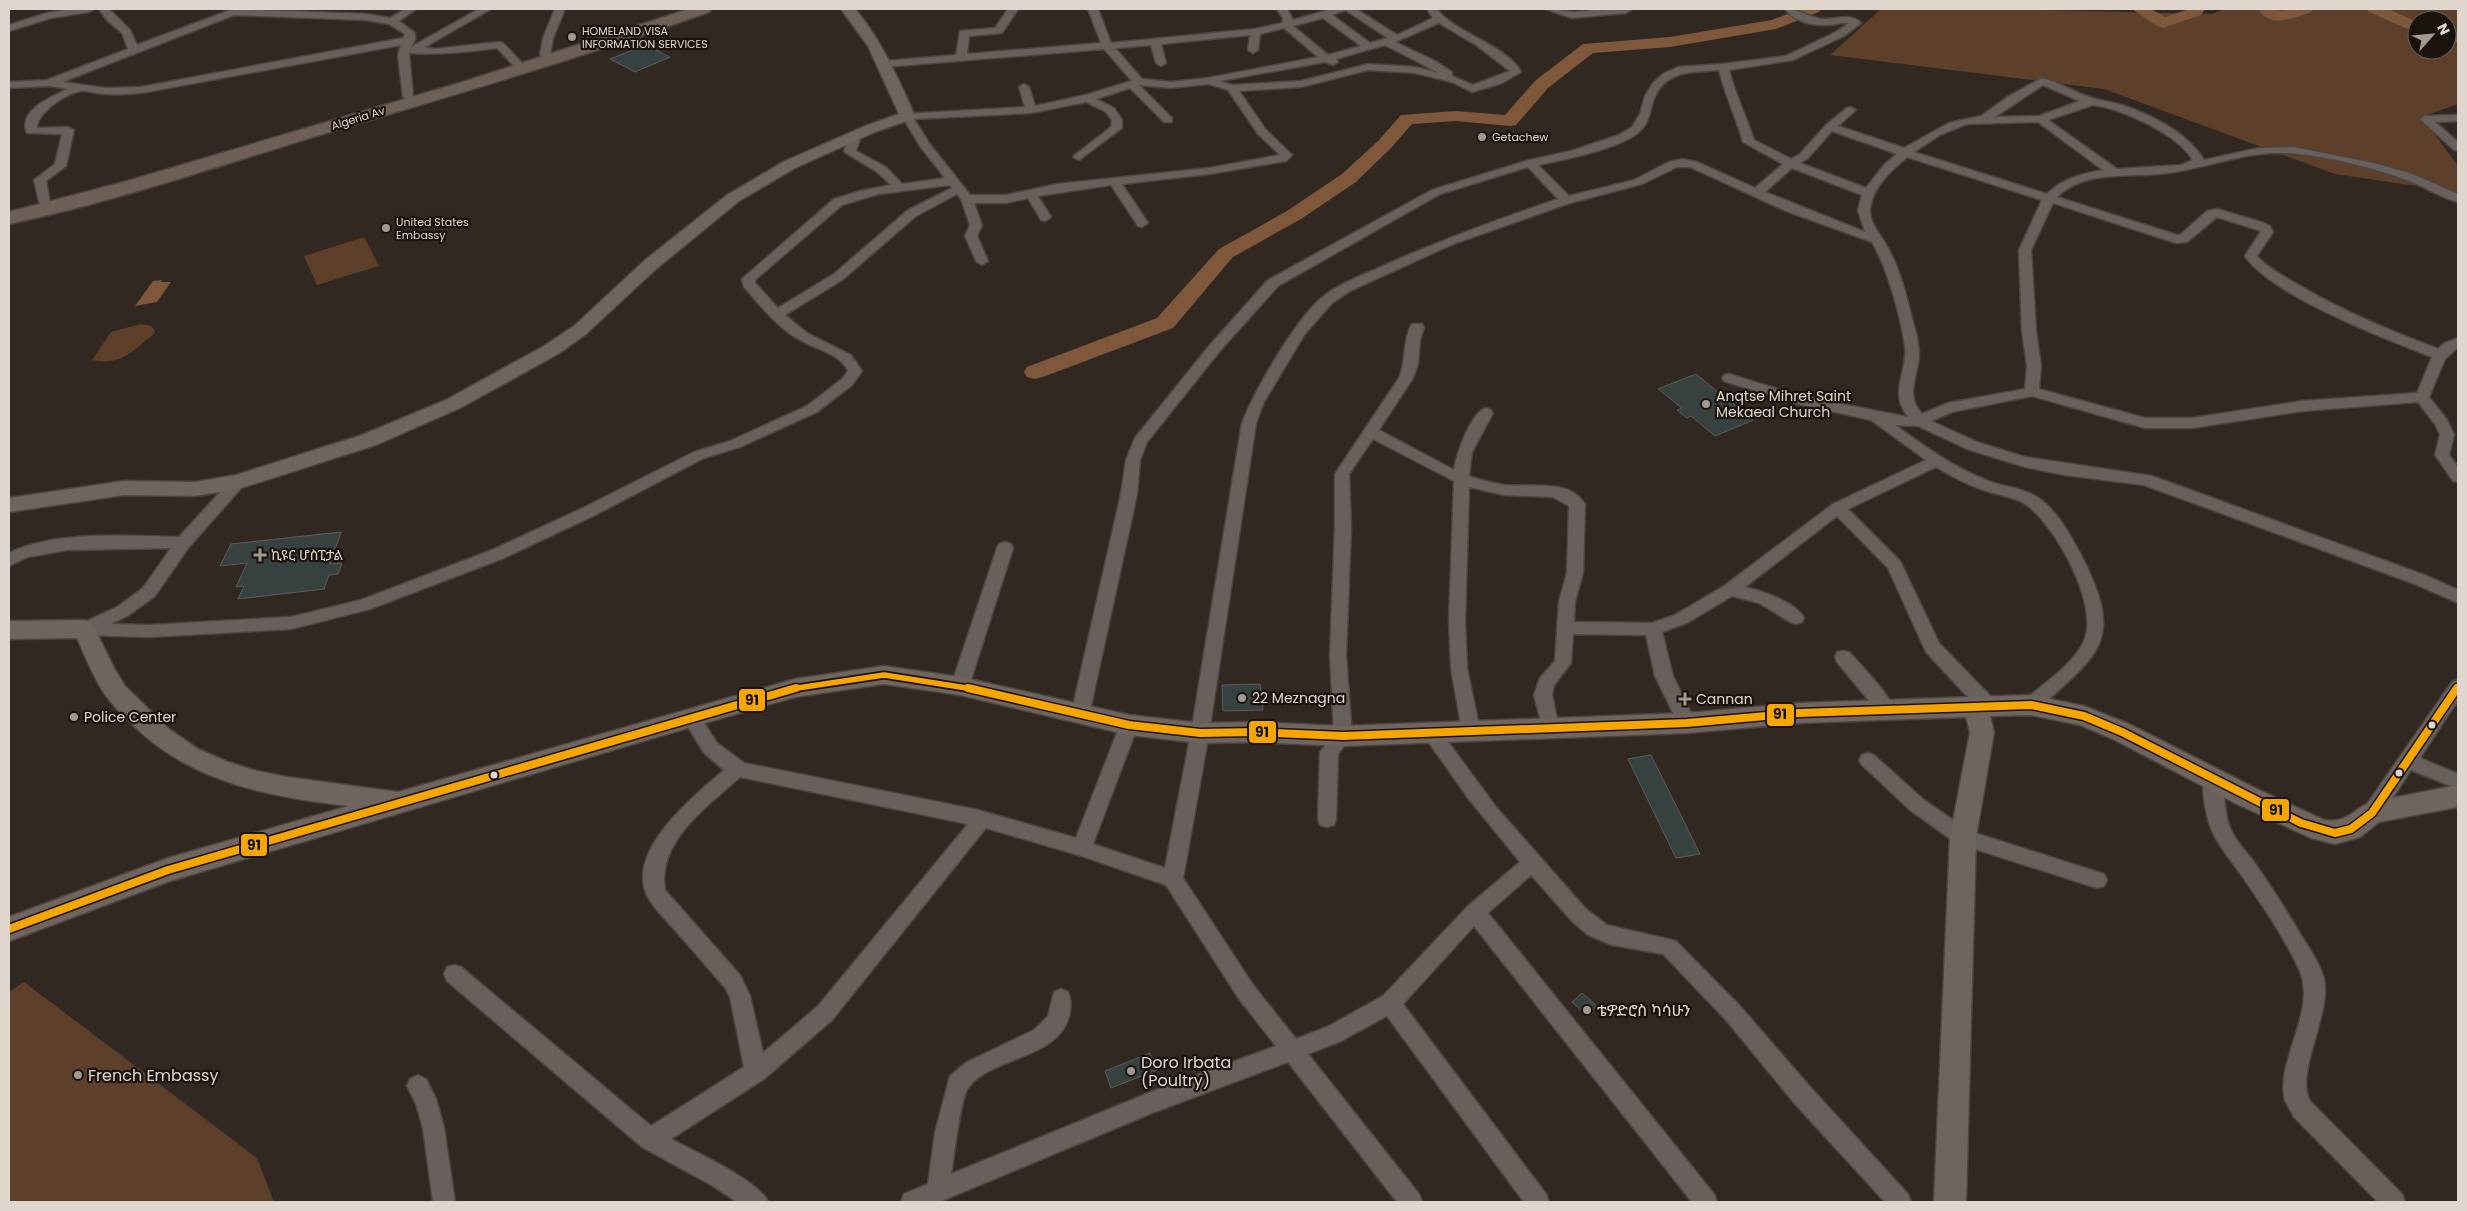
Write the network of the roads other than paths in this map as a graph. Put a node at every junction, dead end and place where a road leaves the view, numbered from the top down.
1 (89, 9) edge
2 (104, 9) edge
3 (411, 9) edge
4 (486, 9) edge
5 (560, 9) edge
6 (681, 9) edge
7 (703, 9) edge
8 (848, 9) edge
9 (1013, 9) edge
10 (1093, 9) edge
11 (1282, 9) edge
12 (1342, 9) edge
13 (1350, 9) edge
14 (1432, 9) edge
15 (1551, 9) edge
16 (237, 10) edge
17 (1626, 10) edge
18 (1793, 12) edge
19 (39, 13) edge
20 (1324, 14) junction
21 (1439, 19) junction
22 (392, 21) junction
23 (1286, 25) junction
24 (9, 28) edge
25 (1255, 32) junction
26 (1391, 41) junction
27 (1155, 42) junction
28 (413, 44) junction
29 (1107, 46) junction
30 (1369, 47) junction
31 (134, 50) junction
32 (1253, 50) dead end
33 (545, 55) junction
34 (961, 58) junction
35 (1326, 59) junction
36 (1160, 63) dead end
37 (518, 64) junction
38 (885, 64) junction
39 (1723, 67) junction
40 (1368, 68) junction
41 (1456, 80) junction
42 (1208, 81) junction
43 (49, 83) junction
44 (1136, 83) junction
45 (9, 85) edge
46 (1024, 87) dead end
47 (78, 88) junction
48 (1232, 88) junction
49 (9, 96) edge
50 (408, 97) junction
51 (1088, 98) junction
52 (2091, 102) junction
53 (1030, 110) junction
54 (1851, 110) dead end
55 (908, 116) junction
56 (2458, 118) edge
57 (1985, 119) junction
58 (2040, 119) junction
59 (1168, 120) dead end
60 (1830, 127) junction
61 (855, 136) junction
62 (2458, 148) edge
63 (1904, 153) junction
64 (1079, 156) dead end
65 (1530, 163) junction
66 (1792, 164) junction
67 (2194, 166) junction
68 (2115, 173) junction
69 (1115, 182) junction
70 (955, 185) junction
71 (900, 189) junction
72 (1757, 193) junction
73 (1867, 193) junction
74 (1031, 194) junction
75 (2049, 198) junction
76 (2458, 198) edge
77 (967, 199) junction
78 (1566, 200) junction
79 (44, 203) junction
80 (9, 211) edge
81 (1045, 216) dead end
82 (9, 218) edge
83 (1142, 223) dead end
84 (1874, 239) junction
85 (982, 262) dead end
86 (778, 314) junction
87 (1417, 328) dead end
88 (2458, 342) edge
89 (2440, 355) junction
90 (1729, 378) dead end
91 (2032, 392) junction
92 (2422, 397) junction
93 (1486, 413) dead end
94 (1874, 417) junction
95 (1919, 421) junction
96 (1371, 432) junction
97 (1936, 461) junction
98 (2458, 477) edge
99 (1462, 480) junction
100 (238, 482) junction
101 (9, 505) edge
102 (1838, 508) junction
103 (183, 543) junction
104 (1005, 548) dead end
105 (9, 560) edge
106 (1730, 590) junction
107 (2458, 597) edge
108 (1796, 618) dead end
109 (1565, 628) junction
110 (84, 629) junction
111 (1653, 629) junction
112 (9, 630) edge
113 (1843, 657) dead end
114 (960, 686) junction
115 (2458, 687) edge
116 (2031, 704) junction
117 (1984, 708) junction
118 (1886, 709) junction
119 (1080, 715) junction
120 (690, 717) junction
121 (1686, 723) junction
122 (1129, 725) junction
123 (1550, 728) junction
124 (1471, 731) junction
125 (1431, 732) junction
126 (1200, 733) junction
127 (1342, 736) junction
128 (1868, 760) dead end
129 (2410, 761) junction
130 (737, 769) junction
131 (2212, 778) junction
132 (2458, 782) edge
133 (2458, 796) edge
134 (403, 802) junction
135 (2372, 813) junction
136 (1327, 819) dead end
137 (982, 820) junction
138 (1963, 837) junction
139 (1082, 848) junction
140 (1532, 864) junction
141 (1173, 879) junction
142 (2097, 880) dead end
143 (1475, 912) junction
144 (9, 929) edge
145 (454, 974) dead end
146 (1061, 1000) dead end
147 (1390, 1003) junction
148 (1291, 1051) junction
149 (756, 1072) junction
150 (418, 1086) dead end
151 (650, 1139) junction
152 (938, 1190) junction
153 (444, 1202) edge
154 (757, 1202) edge
155 (912, 1202) edge
156 (1410, 1202) edge
157 (1538, 1202) edge
158 (1706, 1202) edge
159 (1900, 1202) edge
160 (1950, 1202) edge
161 (2394, 1202) edge

1 - 19 street
2 - 31 street
3 - 22 street
4 - 28 street
5 - 33 street
6 - 33 main road, Algeria Av
7 - 82 main road, Algeria Av
8 - 38 street
9 - 34 street
10 - 29 street
11 - 23 street
12 - 20 street
13 - 26 street
14 - 21 street
15 - 17 street
16 - 22 street
16 - 31 street
18 - 39 street
19 - 24 street
20 - 23 street
20 - 30 street
21 - 26 street
21 - 41 street
22 - 28 street
23 - 25 street
23 - 35 street
25 - 27 street
25 - 32 street
26 - 30 street
26 - 41 street
27 - 29 street
27 - 36 street
28 - 37 street
28 - 47 street
28 - 50 street
29 - 34 street
29 - 44 street
30 - 35 street
31 - 43 street
33 - 37 main road, Algeria Av
34 - 38 street
35 - 40 street
35 - 42 street
37 - 50 main road, Algeria Av
38 - 55 street
39 - 65 street
39 - 66 street
40 - 41 street
40 - 48 street
42 - 44 street
42 - 48 street
43 - 45 street
43 - 47 street
43 - 49 street
44 - 51 street
44 - 59 street
46 - 53 street
47 - 79 street
48 - 69 street
50 - 79 main road, Algeria Av
51 - 53 street
51 - 64 street
52 - 57 street
52 - 58 street
52 - 67 street
53 - 55 street
54 - 60 street
55 - 61 street
55 - 70 street
56 - 62 street
57 - 58 street
57 - 63 street
58 - 68 street
60 - 63 street
60 - 66 street
61 - 71 street
61 - 100 street
63 - 73 street
63 - 75 street
65 - 78 street
65 - 119 street
66 - 72 street
66 - 73 street
67 - 68 street
67 - 76 street
68 - 75 street
69 - 74 street
69 - 83 street
70 - 71 street
70 - 77 street
70 - 86 street
71 - 86 street
72 - 78 street
72 - 84 street
73 - 84 street
74 - 77 street
74 - 81 street
75 - 89 street
75 - 91 street
77 - 85 street
78 - 126 street
79 - 80 main road, Algeria Av
84 - 95 street
86 - 110 street
87 - 96 street
88 - 89 street
89 - 92 street
90 - 94 street
91 - 92 street
91 - 95 street
92 - 98 street
93 - 99 street
94 - 95 street
94 - 97 street
95 - 107 street
96 - 99 street
96 - 127 street
97 - 102 street
97 - 116 street
99 - 109 street
99 - 124 street
100 - 101 street
100 - 103 street
102 - 106 street
102 - 117 street
103 - 105 street
103 - 110 street
104 - 114 street
106 - 108 street
106 - 111 street
109 - 111 street
109 - 123 street
110 - 112 street
110 - 134 street
111 - 121 street
113 - 118 street
114 - 119 street
114 - 120 street
115 - 129 street
116 - 117 street
116 - 131 street
117 - 118 street
117 - 138 street
118 - 121 street
119 - 122 street
120 - 130 street
120 - 134 street
121 - 123 street
122 - 126 street
122 - 139 street
123 - 124 street
124 - 125 street
125 - 127 street
125 - 140 street
126 - 127 street
126 - 141 street
127 - 136 street
128 - 138 street
129 - 132 street
129 - 135 street
130 - 137 street
130 - 149 street
131 - 135 street
131 - 161 street
133 - 135 street
134 - 144 street
137 - 139 street
137 - 149 street
138 - 142 street
138 - 160 street
139 - 141 street
140 - 143 street
140 - 159 street
141 - 148 street
143 - 147 street
143 - 158 street
145 - 151 street
146 - 152 street
147 - 148 street
147 - 157 street
148 - 152 street
148 - 156 street
149 - 151 street
150 - 153 street
151 - 154 street
152 - 155 street

